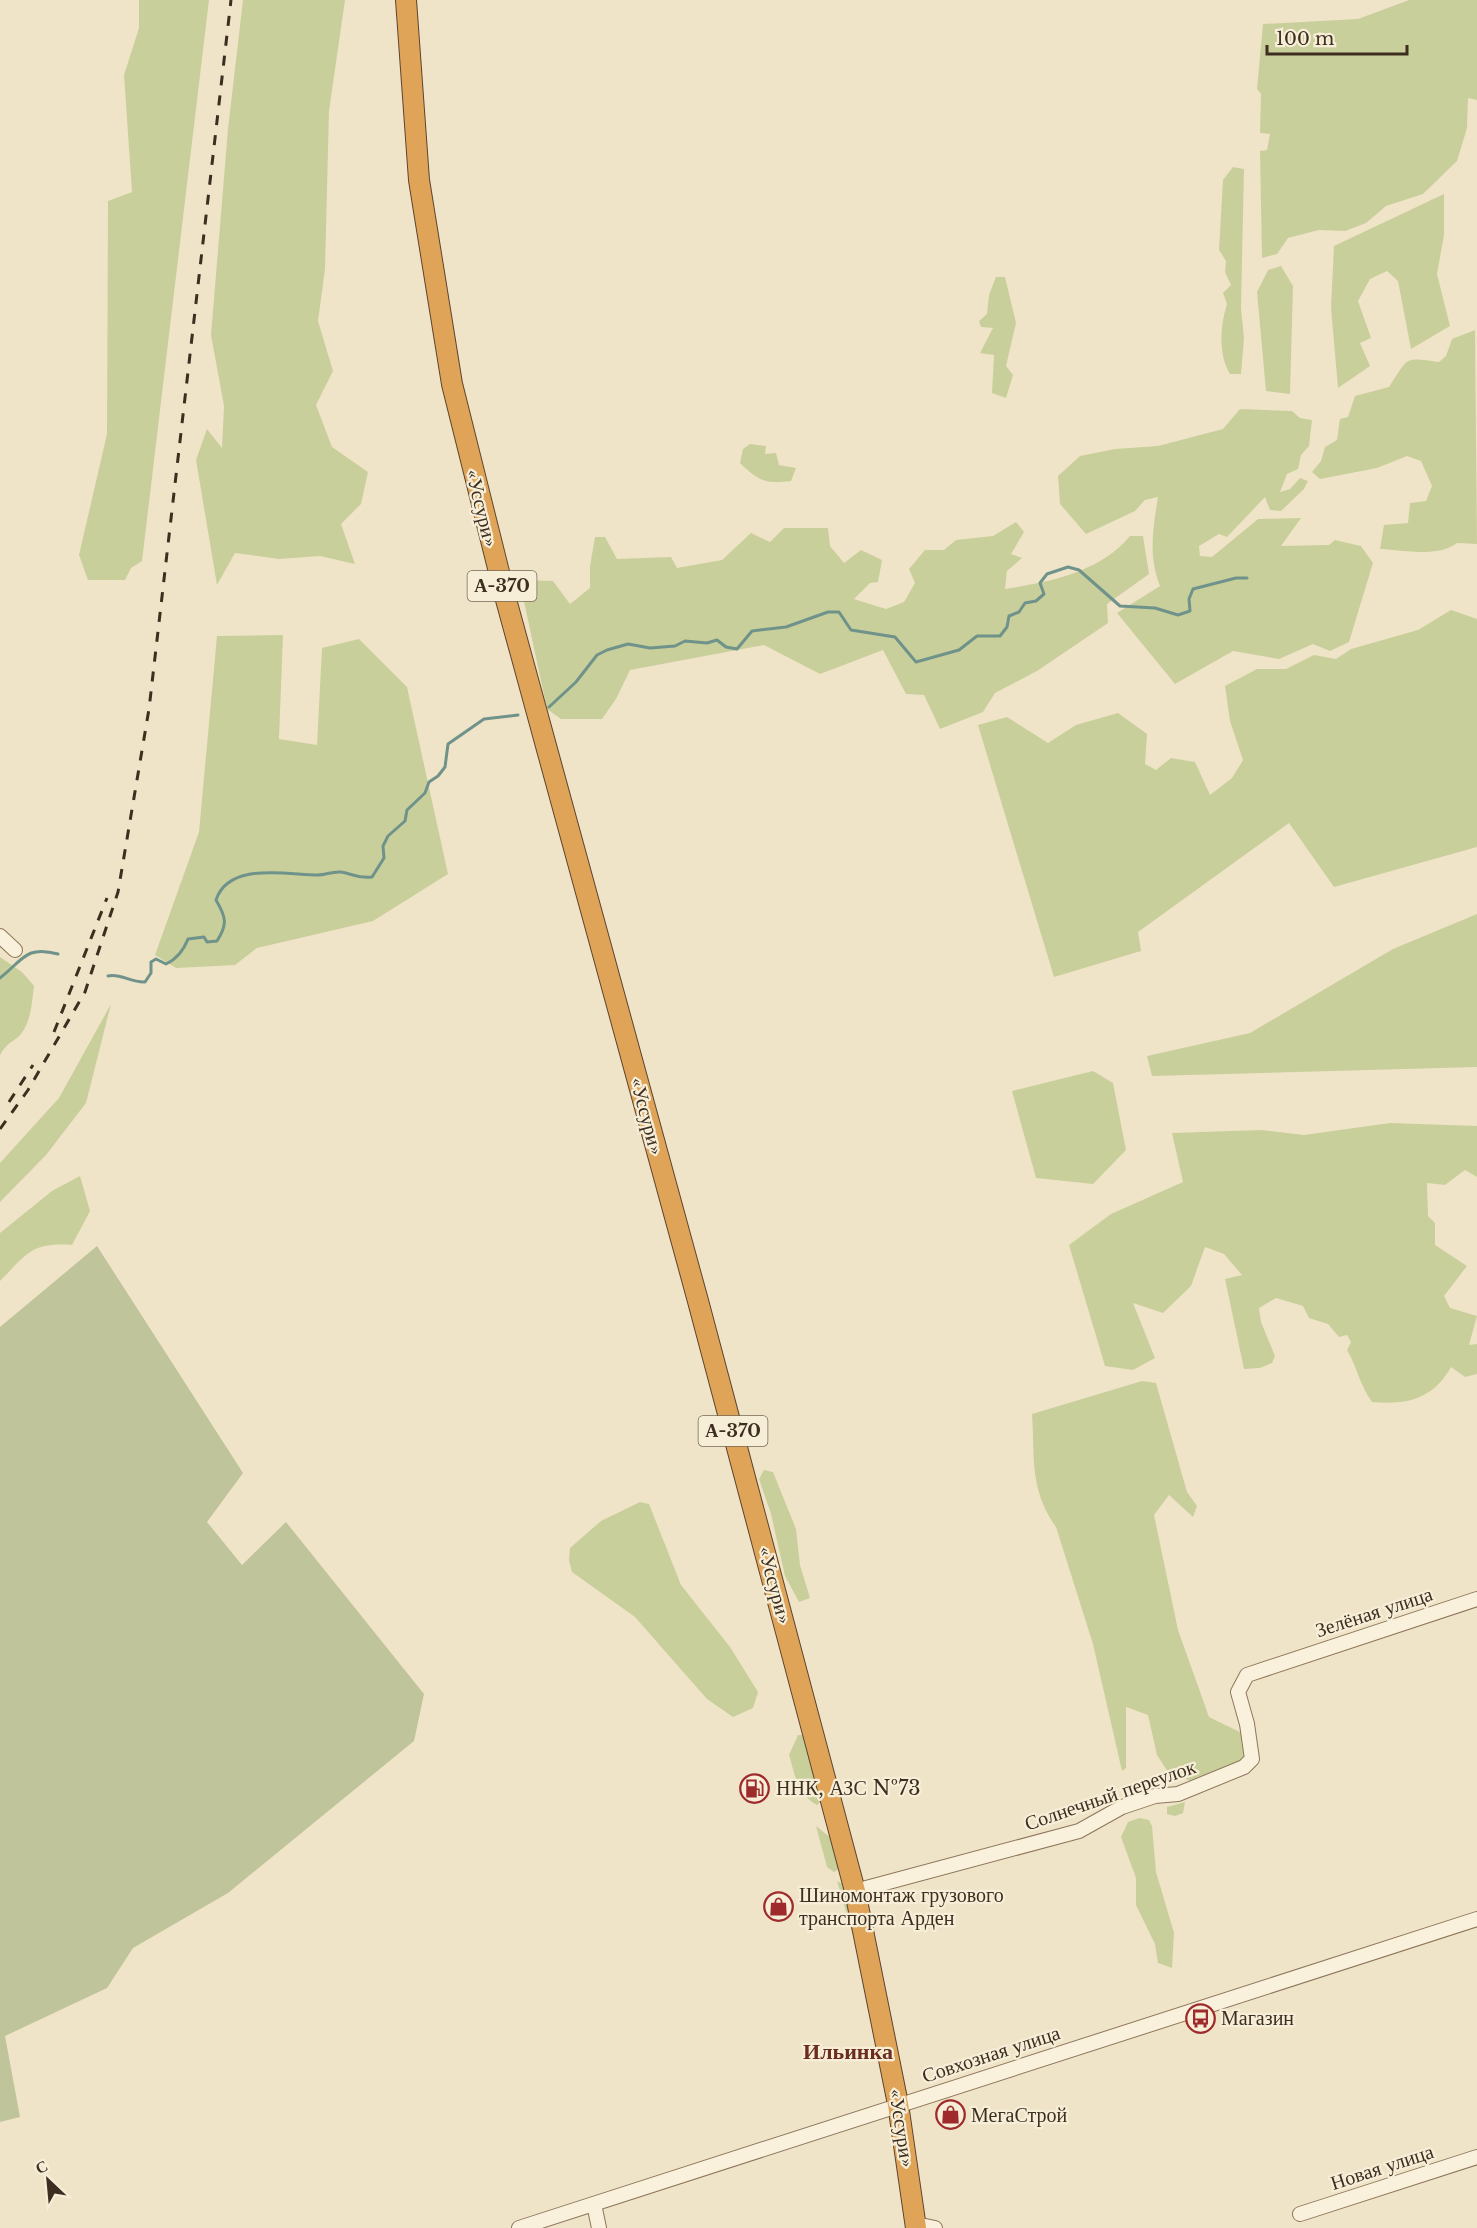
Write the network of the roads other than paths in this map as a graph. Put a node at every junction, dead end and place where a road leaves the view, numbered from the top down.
1 (406, 0) edge
2 (0, 936) edge
3 (15, 950) dead end
4 (1477, 1599) edge
5 (1283, 1662) joint
6 (855, 1892) junction
7 (1477, 1919) edge
8 (898, 2104) junction
9 (1477, 2157) edge
10 (594, 2204) junction
11 (1300, 2214) dead end
12 (916, 2226) edge
13 (519, 2228) edge
14 (599, 2228) edge
15 (936, 2228) edge

1 - 6 highway, «Уссури» / А-370
2 - 3 street
4 - 5 street, Зелёная улица
5 - 6 street, Солнечный переулок
6 - 8 highway, «Уссури» / А-370
7 - 8 street, Совхозная улица
8 - 10 street, Совхозная улица
8 - 12 highway, «Уссури» / А-370
9 - 11 street, Новая улица
10 - 13 street, Совхозная улица
10 - 14 street
12 - 15 street

